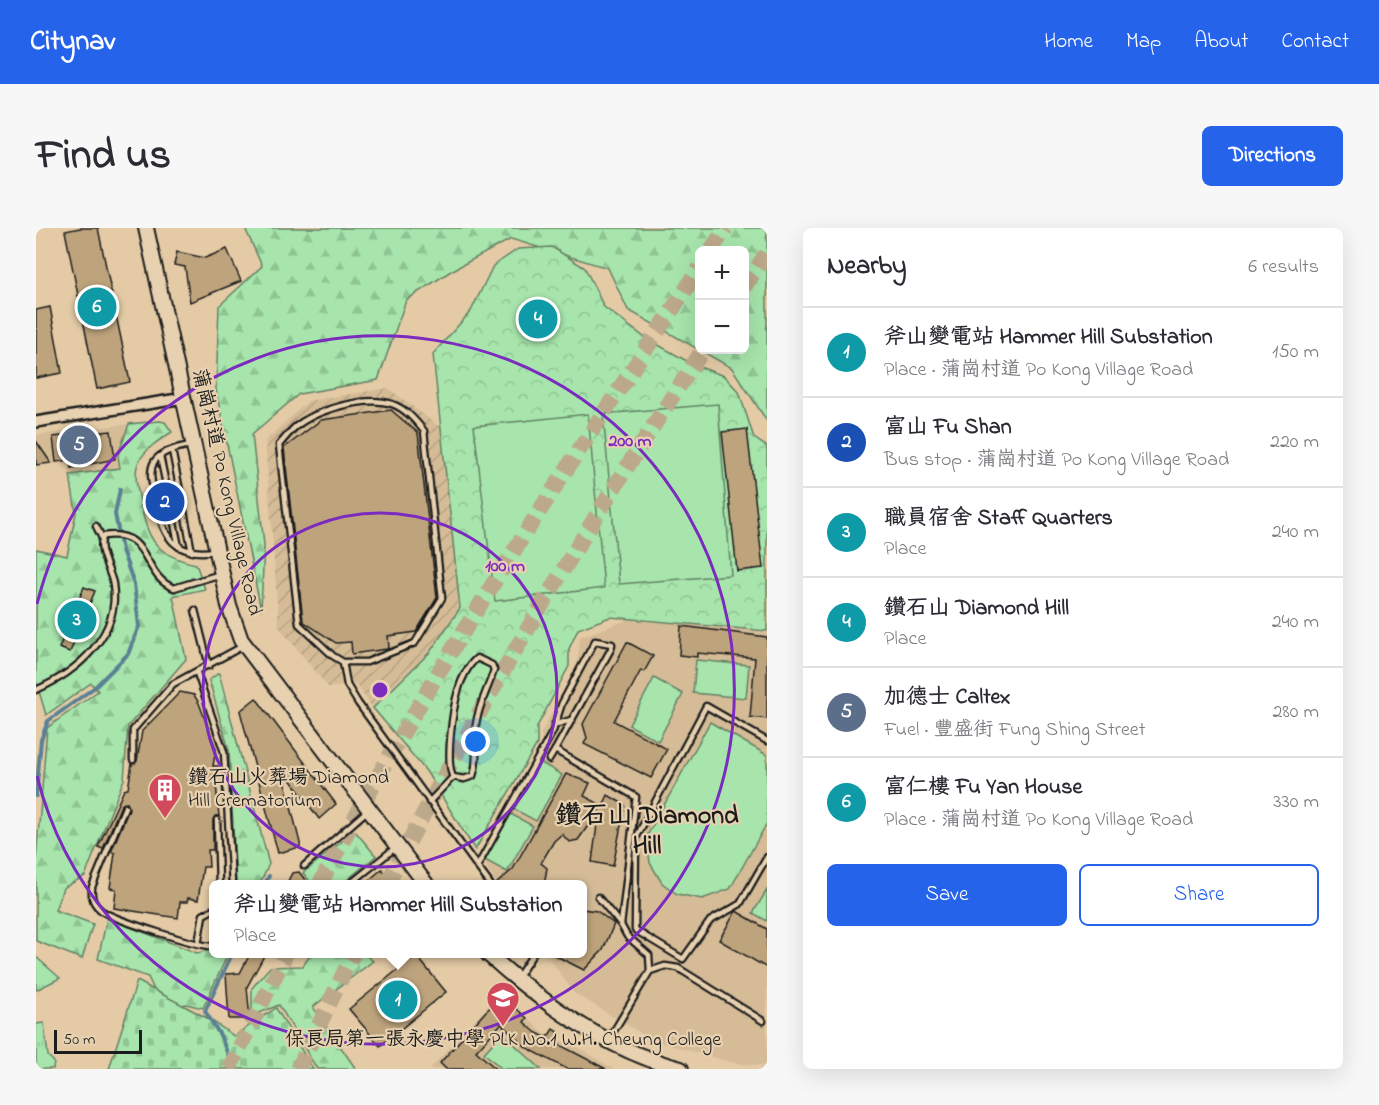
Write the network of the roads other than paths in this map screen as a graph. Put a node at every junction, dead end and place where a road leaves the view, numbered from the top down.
1 (146, 228) edge
2 (184, 398) junction
3 (36, 422) edge
4 (194, 444) junction
5 (172, 450) junction
6 (160, 456) junction
7 (96, 526) dead end
8 (102, 538) junction
9 (178, 547) junction
10 (216, 550) junction
11 (192, 552) junction
12 (222, 574) junction
13 (195, 610) dead end
14 (244, 645) junction
15 (343, 662) junction
16 (209, 666) junction
17 (197, 673) junction
18 (36, 690) edge
19 (571, 720) junction
20 (554, 725) junction
21 (767, 741) edge
22 (555, 750) junction
23 (133, 760) dead end
24 (549, 760) dead end
25 (453, 777) junction
26 (429, 802) junction
27 (125, 807) dead end
28 (369, 810) junction
29 (217, 820) dead end
30 (397, 847) junction
31 (767, 857) edge
32 (304, 866) dead end
33 (477, 867) junction
34 (219, 880) edge
35 (232, 880) edge
36 (356, 880) edge
37 (422, 880) edge
38 (486, 880) edge
39 (598, 897) dead end
40 (209, 911) edge
41 (621, 925) junction
42 (198, 944) junction
43 (209, 945) edge
44 (493, 958) edge
45 (530, 958) edge
46 (650, 971) junction
47 (517, 979) junction
48 (763, 1021) dead end
49 (609, 1039) junction
50 (681, 1069) edge

1 - 2 main road, 蒲崗村道 Po Kong Village Road
2 - 3 street
2 - 4 main road, 蒲崗村道 Po Kong Village Road
4 - 5 lane
4 - 10 main road, 蒲崗村道 Po Kong Village Road
5 - 6 lane
5 - 11 lane
6 - 9 lane
6 - 9 lane
7 - 8 lane
8 - 12 lane
8 - 18 lane
9 - 11 lane
10 - 11 lane
10 - 12 main road, 蒲崗村道 Po Kong Village Road
12 - 14 main road, 蒲崗村道 Po Kong Village Road
13 - 16 lane
14 - 16 lane
14 - 28 main road, 蒲崗村道 Po Kong Village Road
15 - 15 lane
15 - 26 lane
16 - 17 lane
17 - 23 lane
17 - 35 lane
19 - 20 lane
19 - 20 lane
19 - 22 lane
20 - 33 lane
21 - 31 lane
22 - 24 lane
22 - 41 lane
25 - 25 lane
25 - 26 lane
26 - 33 lane
27 - 42 lane
28 - 30 main road, 蒲崗村道 Po Kong Village Road
28 - 32 lane
29 - 34 lane
30 - 36 lane
30 - 37 main road, 蒲崗村道 Po Kong Village Road
33 - 38 lane
39 - 41 lane
40 - 42 lane
41 - 46 lane
42 - 43 lane
44 - 47 main road
45 - 47 lane
46 - 48 lane
46 - 49 lane
47 - 49 main road
49 - 50 main road

